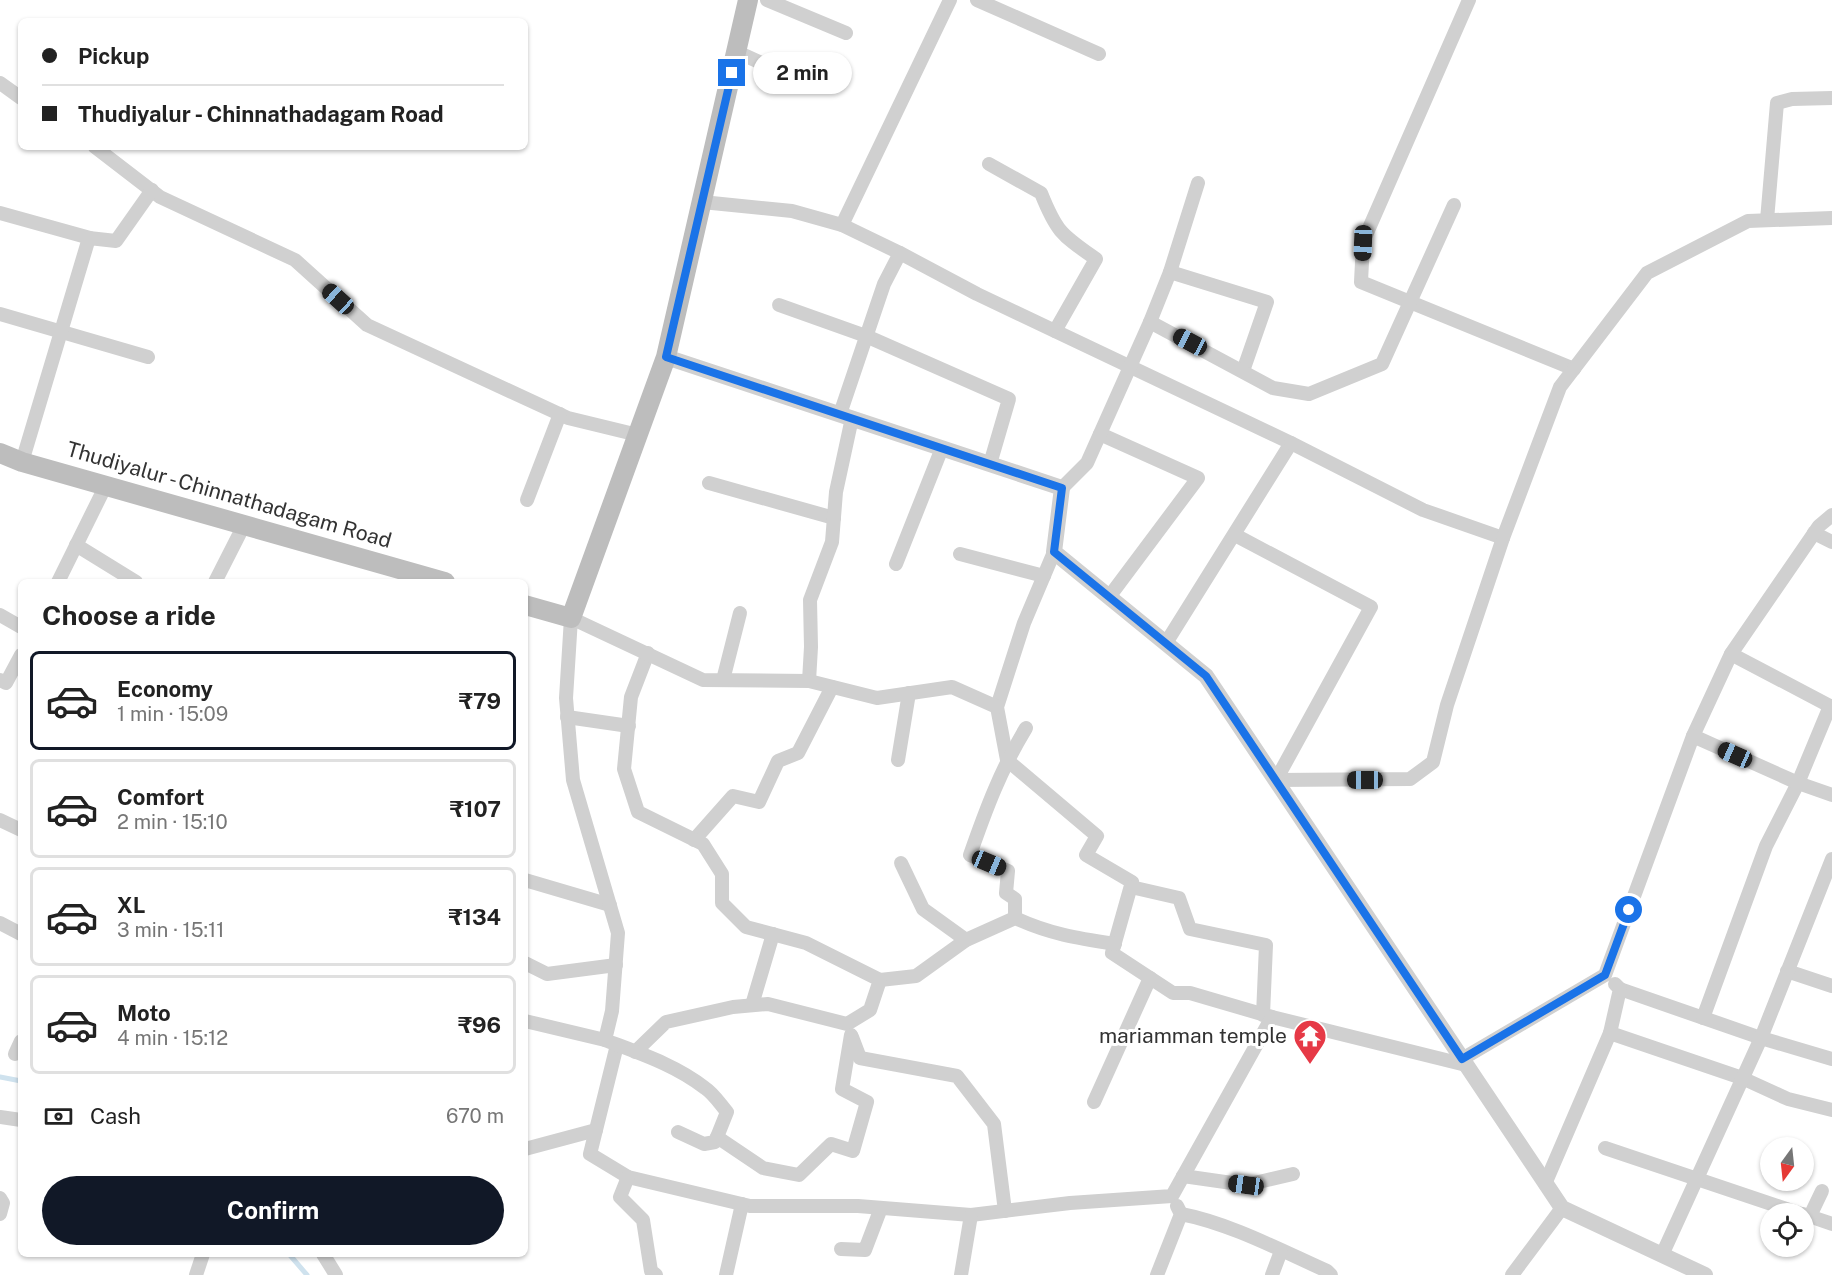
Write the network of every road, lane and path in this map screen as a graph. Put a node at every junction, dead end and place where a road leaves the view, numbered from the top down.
1 (748, 0) edge
2 (767, 0) edge
3 (950, 0) edge
4 (978, 0) edge
5 (1469, 0) edge
6 (846, 33) dead end
7 (737, 52) junction
8 (1099, 54) dead end
9 (0, 83) edge
10 (811, 85) dead end
11 (18, 96) edge
12 (1832, 98) edge
13 (98, 150) edge
14 (988, 164) dead end
15 (1198, 183) dead end
16 (152, 190) junction
17 (702, 202) junction
18 (1454, 205) dead end
19 (0, 213) edge
20 (1832, 218) edge
21 (1767, 220) junction
22 (842, 225) junction
23 (90, 238) junction
24 (900, 253) junction
25 (1170, 272) junction
26 (1410, 302) junction
27 (779, 305) dead end
28 (0, 314) edge
29 (1150, 322) junction
30 (1055, 331) junction
31 (61, 332) junction
32 (866, 336) junction
33 (148, 357) dead end
34 (666, 357) junction
35 (1130, 366) junction
36 (1574, 369) junction
37 (1243, 371) junction
38 (560, 414) junction
39 (846, 416) junction
40 (1100, 434) junction
41 (638, 435) junction
42 (1291, 443) junction
43 (942, 448) junction
44 (0, 453) edge
45 (22, 462) junction
46 (990, 464) junction
47 (709, 483) dead end
48 (106, 485) junction
49 (1062, 488) junction
50 (527, 500) dead end
51 (1832, 515) edge
52 (834, 518) junction
53 (244, 525) junction
54 (1814, 533) junction
55 (1235, 535) junction
56 (1503, 538) junction
57 (1832, 542) edge
58 (76, 545) junction
59 (1054, 552) junction
60 (960, 554) dead end
61 (896, 564) dead end
62 (392, 575) edge
63 (1044, 576) junction
64 (59, 579) edge
65 (131, 579) edge
66 (217, 579) edge
67 (422, 579) edge
68 (1109, 597) junction
69 (528, 606) edge
70 (740, 613) dead end
71 (0, 615) edge
72 (571, 618) junction
73 (18, 625) edge
74 (1166, 643) junction
75 (648, 653) junction
76 (1731, 654) junction
77 (18, 661) edge
78 (0, 680) edge
79 (723, 680) junction
80 (809, 681) junction
81 (832, 687) junction
82 (909, 693) junction
83 (1831, 706) edge
84 (997, 707) junction
85 (567, 717) junction
86 (628, 726) junction
87 (1026, 728) dead end
88 (1693, 736) junction
89 (898, 760) dead end
90 (1007, 760) junction
91 (1276, 780) junction
92 (1798, 783) junction
93 (1832, 795) edge
94 (0, 820) edge
95 (18, 829) edge
96 (694, 840) junction
97 (1832, 859) edge
98 (901, 863) dead end
99 (528, 881) edge
100 (1131, 886) junction
101 (1826, 894) edge
102 (610, 905) junction
103 (1015, 918) junction
104 (0, 923) edge
105 (18, 932) edge
106 (773, 934) junction
107 (966, 940) junction
108 (1115, 944) junction
109 (528, 964) edge
110 (616, 966) junction
111 (1787, 971) junction
112 (1605, 975) junction
113 (1150, 978) junction
114 (880, 980) junction
115 (1832, 986) edge
116 (1620, 989) junction
117 (752, 1005) junction
118 (1267, 1016) junction
119 (1703, 1018) junction
120 (528, 1023) edge
121 (849, 1029) junction
122 (1610, 1033) junction
123 (1761, 1038) junction
124 (611, 1043) junction
125 (18, 1048) edge
126 (635, 1052) junction
127 (15, 1054) dead end
128 (1832, 1059) edge
129 (1464, 1062) junction
130 (1742, 1078) junction
131 (1094, 1102) dead end
132 (1832, 1110) edge
133 (0, 1117) edge
134 (18, 1120) edge
135 (596, 1130) junction
136 (678, 1132) dead end
137 (717, 1137) junction
138 (528, 1148) edge
139 (1605, 1148) dead end
140 (1293, 1174) dead end
141 (1183, 1176) junction
142 (628, 1177) junction
143 (1697, 1178) junction
144 (1545, 1184) junction
145 (1822, 1191) dead end
146 (1172, 1196) junction
147 (0, 1198) edge
148 (1770, 1203) edge
149 (1814, 1203) edge
150 (742, 1204) junction
151 (881, 1208) junction
152 (1562, 1208) junction
153 (1005, 1211) junction
154 (0, 1214) edge
155 (1181, 1214) junction
156 (971, 1215) junction
157 (1814, 1218) edge
158 (1832, 1224) edge
159 (841, 1250) dead end
160 (1281, 1251) junction
161 (1662, 1255) junction
162 (202, 1257) edge
163 (325, 1257) edge
164 (196, 1275) edge
165 (336, 1275) edge
166 (656, 1275) edge
167 (726, 1275) edge
168 (961, 1275) edge
169 (1157, 1275) edge
170 (1272, 1275) edge
171 (1331, 1275) edge
172 (1512, 1275) edge
173 (1705, 1275) edge

1 - 7 main road
2 - 6 street
3 - 22 street
4 - 8 street
5 - 26 street
7 - 10 street
7 - 17 main road
9 - 11 street
12 - 21 street
13 - 16 street
14 - 30 street
15 - 25 street
16 - 23 street
16 - 38 street
17 - 22 street
17 - 34 main road
18 - 26 street
19 - 23 street
20 - 21 street
21 - 36 street
22 - 24 street
23 - 31 street
24 - 30 street
24 - 32 street
25 - 29 street
25 - 37 street
26 - 36 street
26 - 37 street
27 - 32 street
28 - 31 street
29 - 35 street
29 - 37 street
30 - 35 street
31 - 33 street
31 - 45 street
32 - 39 street
32 - 46 street
34 - 39 street
34 - 41 main road
35 - 40 street
35 - 42 street
36 - 56 street
38 - 41 street
38 - 50 street
39 - 43 street
39 - 52 street
40 - 49 street
40 - 68 street
41 - 72 main road
42 - 55 street
42 - 56 street
43 - 46 street
43 - 61 street
44 - 45 main road, Thudiyalur - Chinnathadagam Road
45 - 48 main road, Thudiyalur - Chinnathadagam Road
46 - 49 street
47 - 52 street
48 - 53 main road, Thudiyalur - Chinnathadagam Road
48 - 58 street
49 - 59 street
51 - 54 street
52 - 80 street
53 - 62 main road, Thudiyalur - Chinnathadagam Road
53 - 66 street
54 - 57 street
54 - 76 street
55 - 74 street
55 - 91 street
56 - 91 street
58 - 64 street
58 - 65 street
59 - 63 street
59 - 68 street
60 - 63 street
62 - 67 main road, Thudiyalur - Chinnathadagam Road
63 - 84 street
68 - 74 street
69 - 72 main road
70 - 79 street
71 - 73 street
72 - 75 street
72 - 85 street
74 - 91 street
75 - 79 street
75 - 86 street
76 - 83 street
76 - 88 street
77 - 78 street
79 - 80 street
80 - 81 street
81 - 82 street
81 - 96 street
82 - 84 street
82 - 89 street
83 - 92 street
84 - 90 street
85 - 86 street
85 - 102 street
86 - 96 street
87 - 90 street
88 - 92 street
88 - 112 street
90 - 100 street
90 - 103 street
91 - 129 street
92 - 93 street
92 - 119 street
94 - 95 street
96 - 106 street
97 - 101 street
98 - 107 street
99 - 102 street
100 - 108 street
100 - 118 street
101 - 111 street
102 - 110 street
103 - 107 street
103 - 108 street
104 - 105 street
106 - 114 street
106 - 117 street
107 - 114 street
108 - 113 street
109 - 110 street
110 - 124 street
111 - 115 street
111 - 123 street
112 - 116 street
112 - 129 street
113 - 118 street
113 - 131 street
114 - 121 street
116 - 119 street
116 - 122 street
117 - 121 street
117 - 126 street
118 - 129 street
118 - 141 street
119 - 123 street
120 - 124 street
121 - 137 street
121 - 153 street
122 - 130 street
122 - 144 street
123 - 128 street
123 - 130 street
124 - 126 street
124 - 135 street
125 - 127 street
126 - 137 street
129 - 144 street
130 - 132 street
130 - 143 street
133 - 134 street
135 - 138 street
135 - 142 street
136 - 137 street
139 - 143 street
140 - 141 street
141 - 146 street
142 - 150 street
142 - 166 street
143 - 148 street
143 - 161 street
144 - 152 street
145 - 149 street
146 - 153 street
146 - 155 street
147 - 154 street
150 - 151 street
150 - 167 street
151 - 156 street
151 - 159 street
152 - 161 street
152 - 172 street
153 - 156 street
155 - 160 street
155 - 169 street
156 - 168 street
157 - 158 street
160 - 170 street
160 - 171 street
161 - 173 street
162 - 164 street
163 - 165 street

